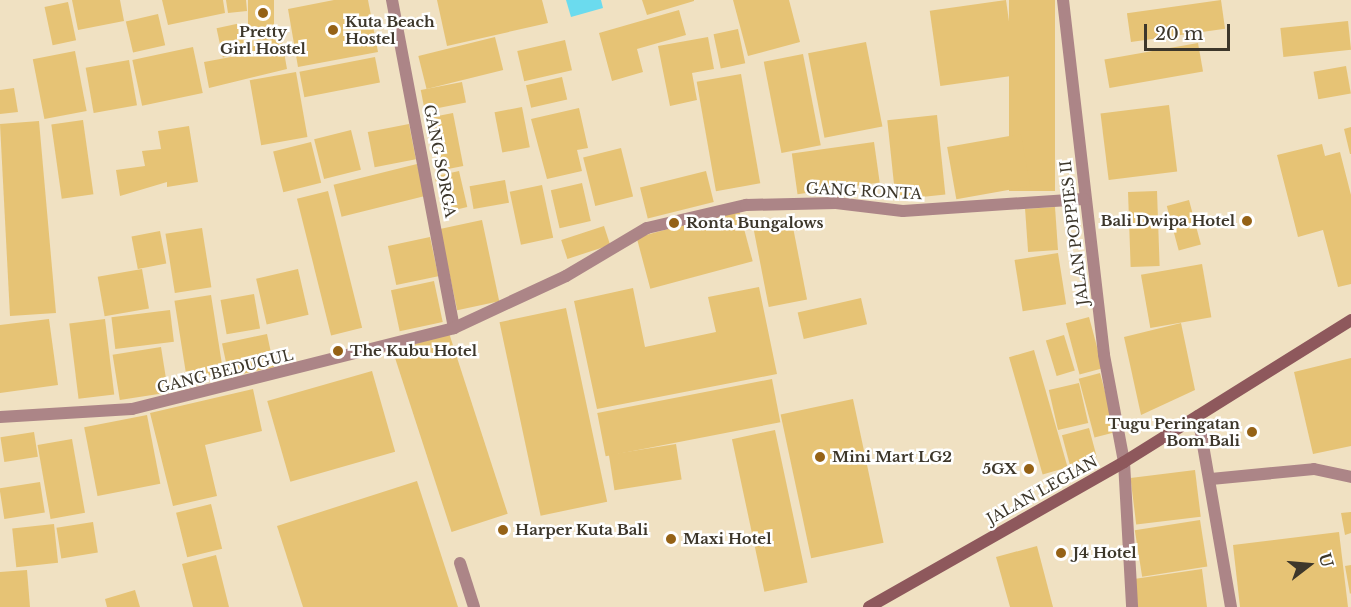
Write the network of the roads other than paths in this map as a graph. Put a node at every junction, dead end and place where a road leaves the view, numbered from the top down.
1 (392, 0) edge
2 (1063, 0) edge
3 (1084, 199) junction
4 (1351, 320) edge
5 (454, 328) junction
6 (1198, 416) junction
7 (0, 417) edge
8 (1124, 462) junction
9 (1351, 477) edge
10 (1211, 479) junction
11 (460, 563) dead end
12 (474, 607) edge
13 (869, 607) edge
14 (1132, 607) edge
15 (1231, 607) edge

1 - 5 street, GANG SORGA
2 - 3 street, JALAN POPPIES II
3 - 5 street, GANG RONTA
3 - 8 street, JALAN POPPIES II
4 - 6 main road, JALAN LEGIAN
5 - 7 street, GANG BEDUGUL
6 - 8 main road, JALAN LEGIAN
6 - 10 street
8 - 13 main road, JALAN LEGIAN
8 - 14 street, JALAN POPPIES II
9 - 10 street
10 - 15 street
11 - 12 street

